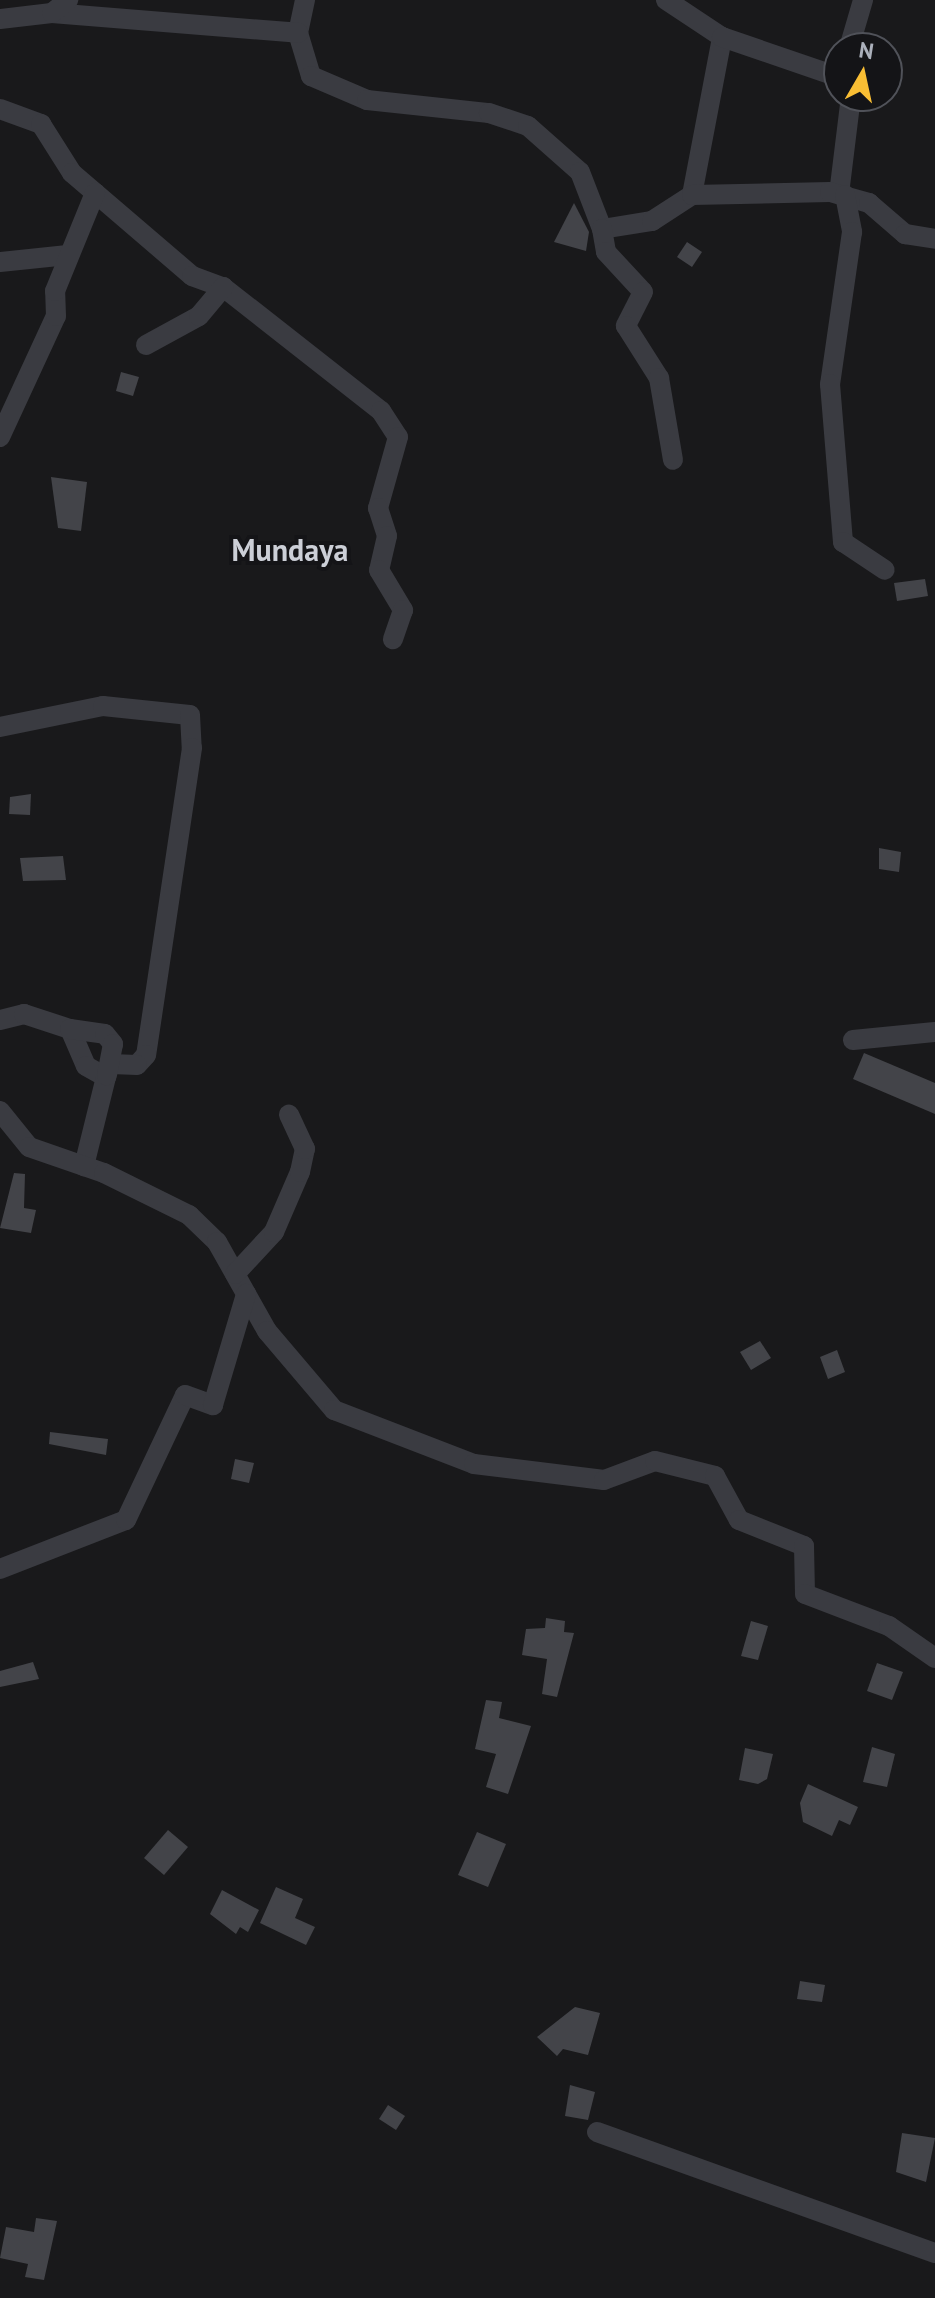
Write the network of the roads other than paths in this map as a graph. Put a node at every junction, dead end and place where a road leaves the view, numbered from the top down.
1 (305, 0) edge
2 (666, 0) edge
3 (863, 0) edge
4 (60, 6) edge
5 (0, 19) edge
6 (854, 32) edge
7 (298, 33) junction
8 (722, 37) junction
9 (823, 72) edge
10 (0, 109) edge
11 (850, 112) edge
12 (95, 193) junction
13 (692, 195) junction
14 (842, 195) junction
15 (602, 229) junction
16 (935, 239) edge
17 (68, 255) junction
18 (0, 262) edge
19 (223, 287) junction
20 (146, 345) dead end
21 (0, 437) edge
22 (673, 460) dead end
23 (885, 570) dead end
24 (393, 639) dead end
25 (0, 727) edge
26 (0, 1020) edge
27 (70, 1029) junction
28 (935, 1032) edge
29 (853, 1040) dead end
30 (108, 1071) junction
31 (0, 1111) edge
32 (289, 1115) dead end
33 (84, 1166) junction
34 (235, 1274) junction
35 (246, 1294) junction
36 (0, 1569) edge
37 (935, 1658) edge
38 (597, 2132) dead end
39 (935, 2253) edge

1 - 7 street
2 - 8 street
3 - 6 street
4 - 5 street
4 - 7 street
7 - 15 street
8 - 9 street
8 - 13 street
10 - 12 street
11 - 14 street
12 - 17 street
12 - 19 street
13 - 14 street
13 - 15 street
14 - 16 street
14 - 23 street
15 - 22 street
17 - 18 street
17 - 21 street
19 - 20 street
19 - 24 street
25 - 30 street
26 - 27 street
27 - 30 street
27 - 30 street
28 - 29 street
30 - 33 street
31 - 33 street
32 - 34 street
33 - 34 street
34 - 35 street
35 - 36 street
35 - 37 street
38 - 39 street

